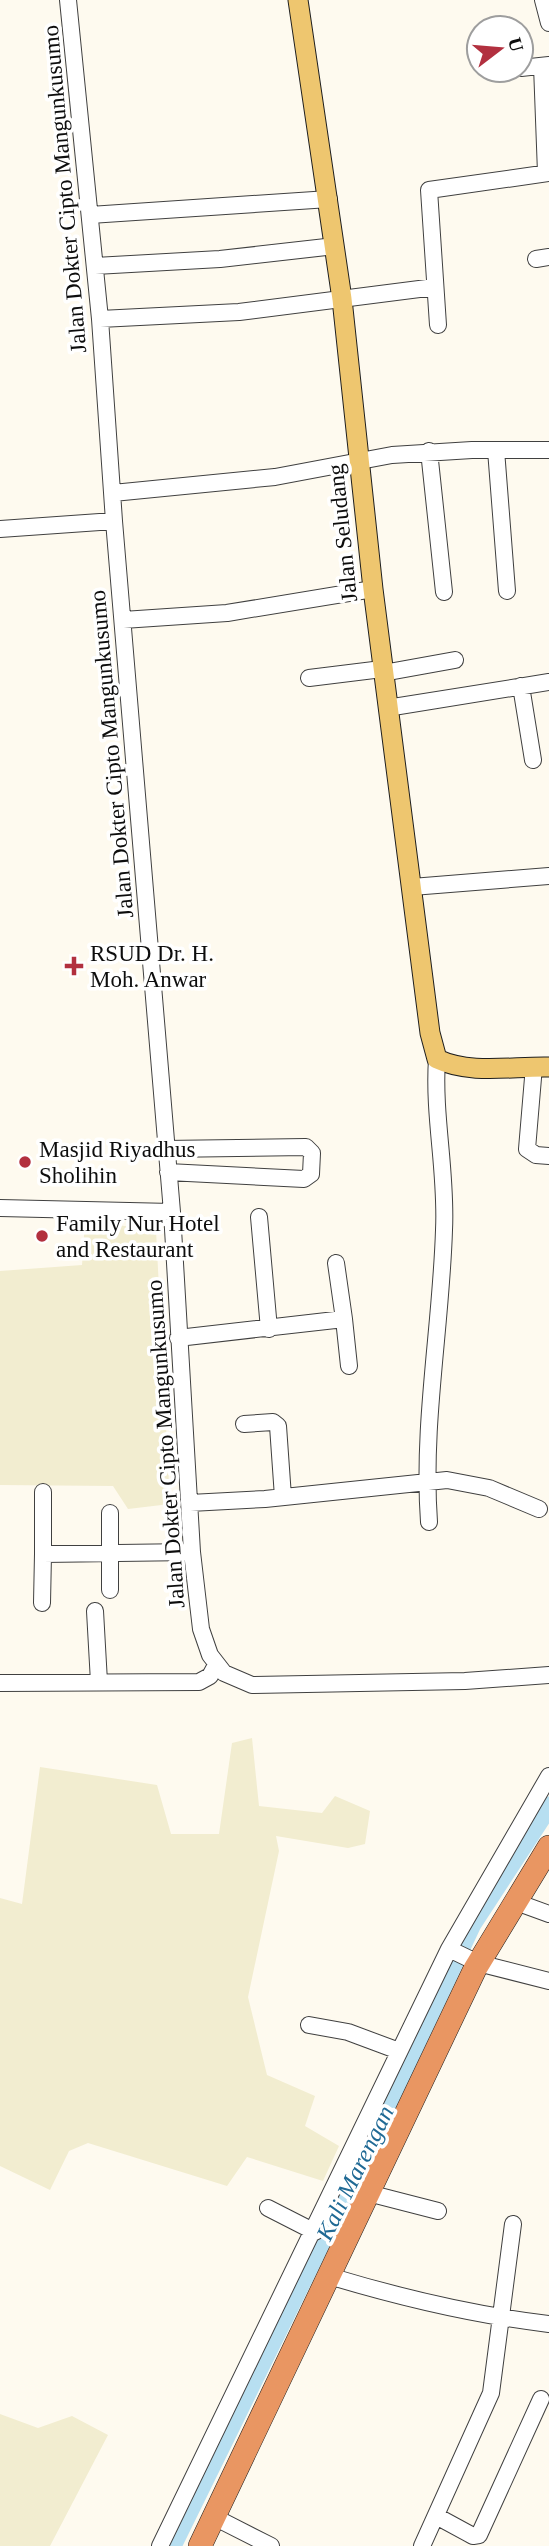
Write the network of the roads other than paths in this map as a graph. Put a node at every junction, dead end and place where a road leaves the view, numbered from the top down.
1 (68, 0) edge
2 (298, 0) edge
3 (543, 0) edge
4 (549, 23) edge
5 (545, 66) edge
6 (548, 173) edge
7 (329, 199) junction
8 (90, 215) junction
9 (335, 246) junction
10 (95, 267) junction
11 (435, 287) junction
12 (342, 299) junction
13 (100, 319) junction
14 (438, 325) dead end
15 (496, 450) junction
16 (549, 450) edge
17 (429, 451) junction
18 (359, 459) junction
19 (113, 493) junction
20 (114, 521) junction
21 (0, 529) edge
22 (373, 589) junction
23 (444, 592) dead end
24 (507, 592) dead end
25 (123, 620) junction
26 (455, 660) dead end
27 (383, 671) junction
28 (309, 678) dead end
29 (549, 682) edge
30 (521, 686) junction
31 (387, 708) junction
32 (533, 760) dead end
33 (549, 876) edge
34 (412, 887) junction
35 (438, 1059) junction
36 (541, 1066) edge
37 (164, 1149) junction
38 (549, 1156) edge
39 (168, 1172) junction
40 (0, 1208) edge
41 (172, 1212) junction
42 (258, 1217) dead end
43 (336, 1263) dead end
44 (344, 1319) junction
45 (270, 1329) junction
46 (178, 1338) junction
47 (349, 1366) dead end
48 (244, 1424) dead end
49 (426, 1483) junction
50 (43, 1492) dead end
51 (283, 1497) junction
52 (190, 1503) junction
53 (539, 1509) dead end
54 (110, 1513) dead end
55 (429, 1522) dead end
56 (192, 1552) junction
57 (43, 1554) junction
58 (111, 1555) junction
59 (110, 1590) dead end
60 (42, 1604) dead end
61 (95, 1611) dead end
62 (216, 1665) junction
63 (549, 1675) edge
64 (99, 1682) junction
65 (0, 1683) edge
66 (549, 1776) edge
67 (549, 1847) edge
68 (516, 1902) junction
69 (549, 1914) edge
70 (462, 1956) junction
71 (549, 1982) edge
72 (309, 2025) dead end
73 (399, 2051) junction
74 (368, 2193) junction
75 (268, 2208) dead end
76 (438, 2211) dead end
77 (513, 2224) dead end
78 (315, 2232) junction
79 (328, 2276) junction
80 (500, 2318) junction
81 (549, 2324) edge
82 (541, 2399) dead end
83 (438, 2516) junction
84 (214, 2517) junction
85 (160, 2546) edge
86 (200, 2546) edge
87 (271, 2546) edge
88 (422, 2546) edge

1 - 8 street, Jalan Dokter Cipto Mangunkusumo
2 - 7 main road, Jalan Seludang
3 - 4 street
5 - 6 street
6 - 11 street
7 - 8 street
7 - 9 main road, Jalan Seludang
8 - 10 street, Jalan Dokter Cipto Mangunkusumo
9 - 10 street
9 - 12 main road, Jalan Seludang
10 - 13 street, Jalan Dokter Cipto Mangunkusumo
11 - 12 street
11 - 14 street
12 - 13 street
12 - 18 main road, Jalan Seludang
13 - 19 street, Jalan Dokter Cipto Mangunkusumo
15 - 16 street
15 - 17 street
15 - 24 street
17 - 18 street
17 - 23 street
18 - 19 street
18 - 22 main road, Jalan Seludang
19 - 20 street, Jalan Dokter Cipto Mangunkusumo
20 - 21 street
20 - 25 street, Jalan Dokter Cipto Mangunkusumo
22 - 25 street
22 - 27 main road, Jalan Seludang
25 - 37 street, Jalan Dokter Cipto Mangunkusumo
26 - 27 street
27 - 28 street
27 - 31 main road, Jalan Seludang
29 - 30 street
30 - 31 street
30 - 32 street
31 - 34 main road, Jalan Seludang
33 - 34 street
34 - 35 main road, Jalan Seludang
35 - 36 main road
35 - 49 street
36 - 38 street
37 - 39 street, Jalan Dokter Cipto Mangunkusumo
37 - 39 street
39 - 41 street, Jalan Dokter Cipto Mangunkusumo
40 - 41 street
41 - 46 street, Jalan Dokter Cipto Mangunkusumo
42 - 45 street
43 - 44 street
44 - 45 street
44 - 47 street
45 - 46 street
46 - 52 street, Jalan Dokter Cipto Mangunkusumo
48 - 51 street
49 - 51 street
49 - 53 street
49 - 55 street
50 - 57 street
51 - 52 street
52 - 56 street, Jalan Dokter Cipto Mangunkusumo
54 - 58 street
56 - 58 street
56 - 62 street, Jalan Dokter Cipto Mangunkusumo
57 - 58 street
57 - 60 street
58 - 59 street
61 - 64 street
62 - 63 street
62 - 64 street
64 - 65 street
66 - 70 street
67 - 68 highway
68 - 69 street
68 - 70 highway
70 - 71 street
70 - 73 street
70 - 74 highway
72 - 73 street
73 - 78 street
74 - 76 street
74 - 79 highway
75 - 78 street
77 - 80 street
78 - 85 street
79 - 80 street
79 - 84 highway
80 - 81 street
80 - 83 street
82 - 83 street
83 - 88 street
84 - 86 highway
84 - 87 street

